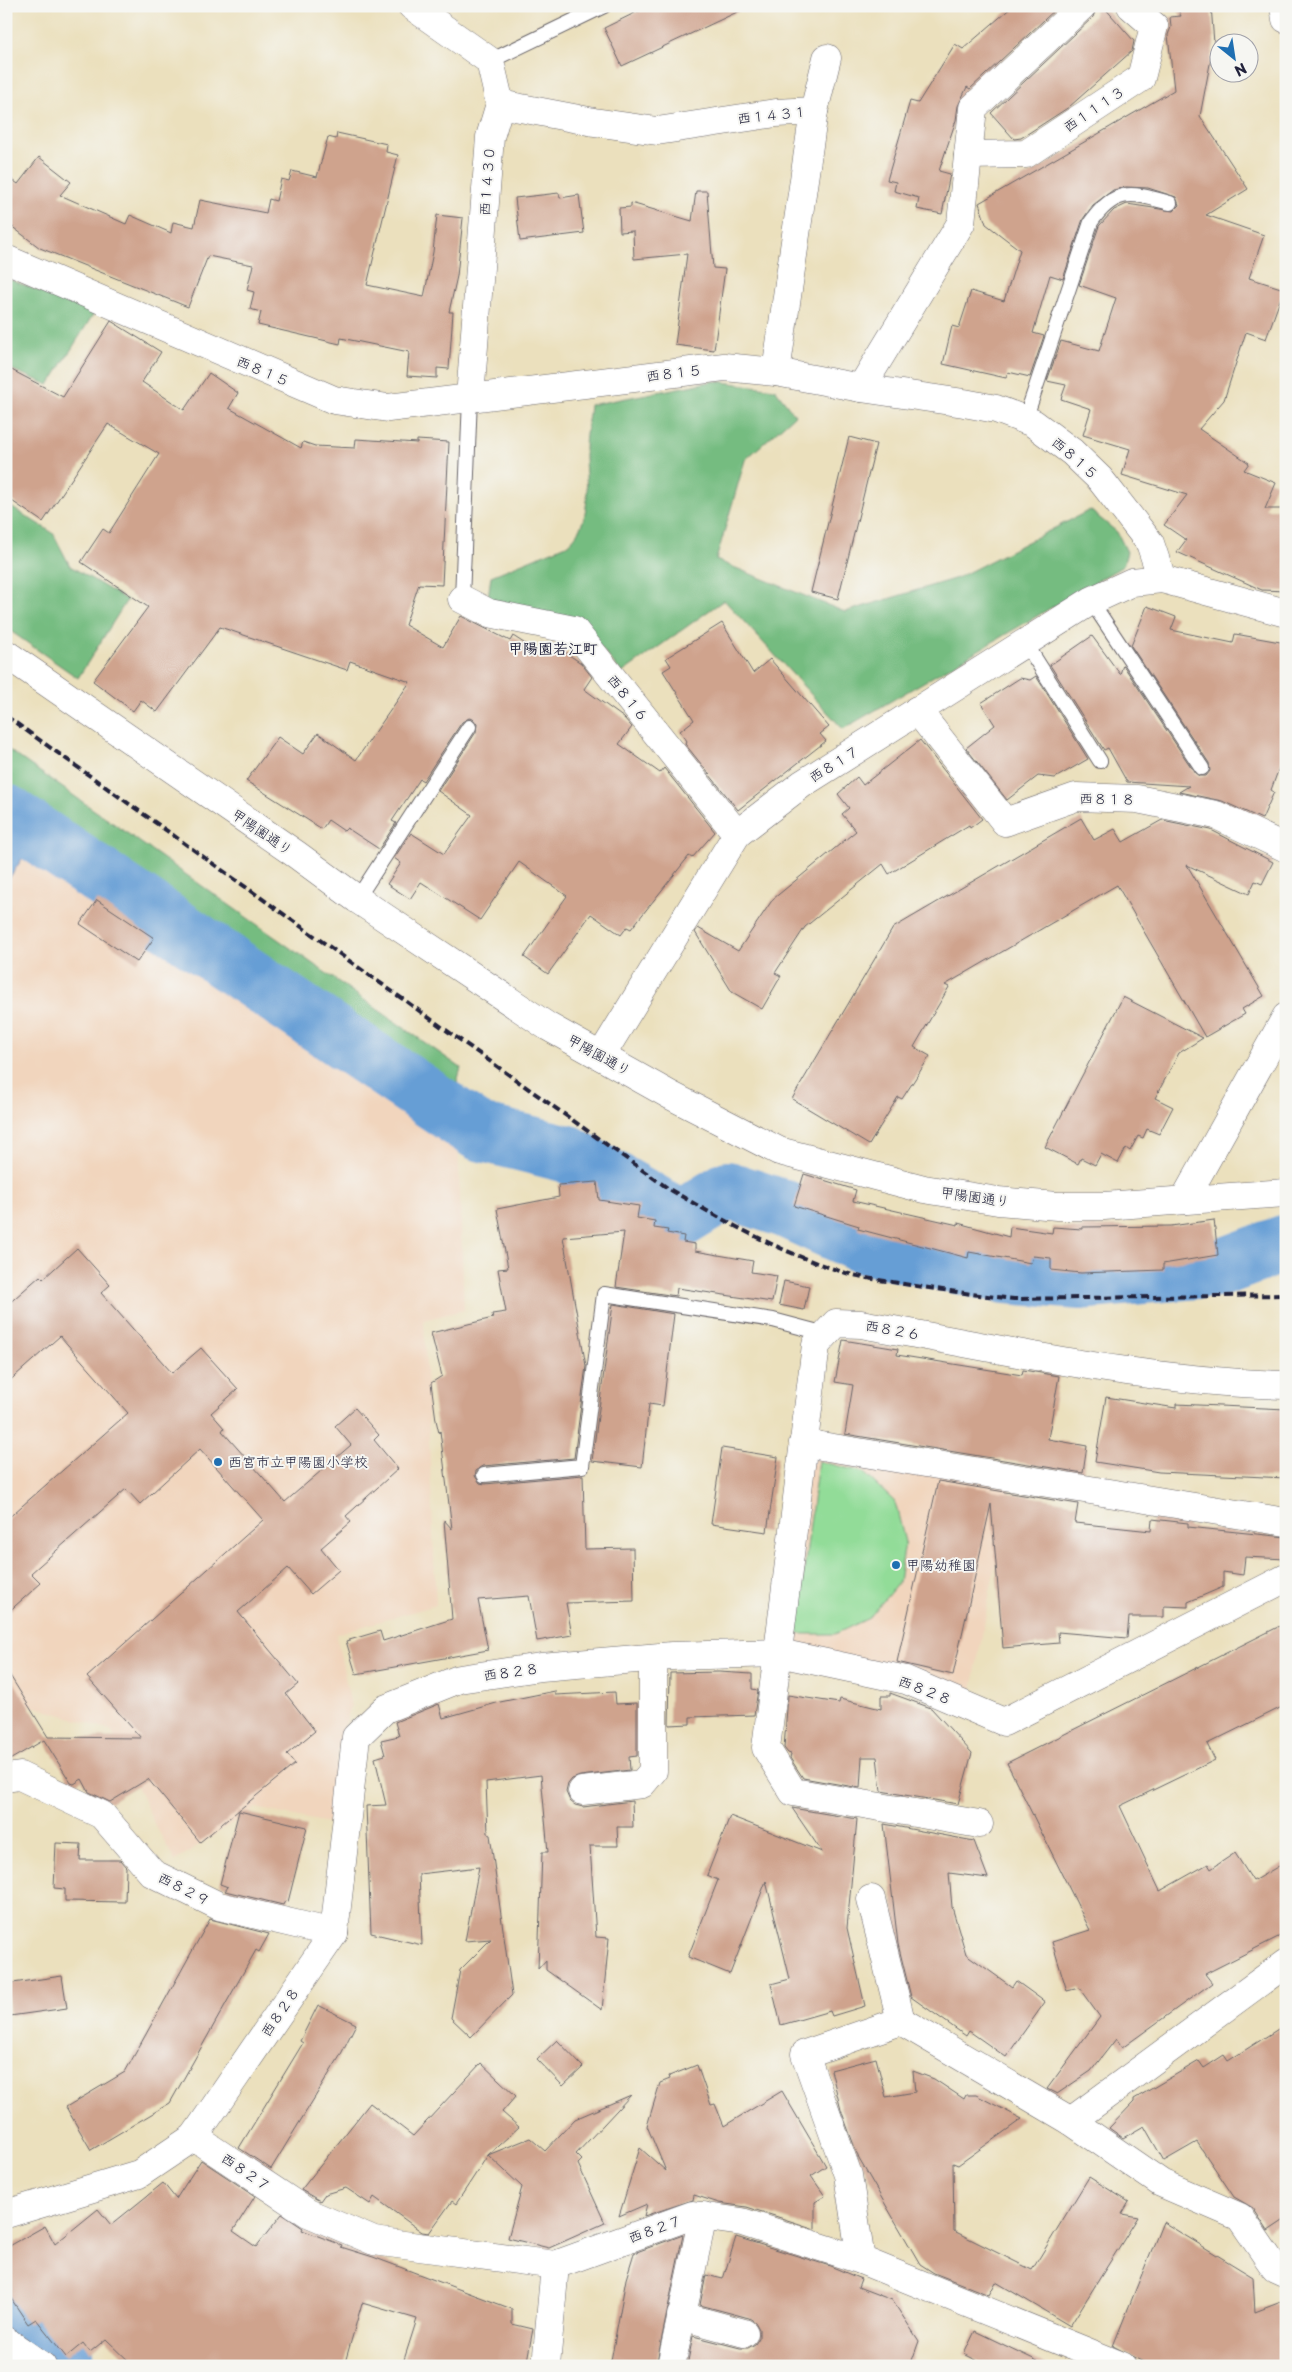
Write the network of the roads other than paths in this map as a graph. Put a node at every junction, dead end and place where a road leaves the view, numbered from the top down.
1 (412, 6) edge
2 (604, 6) edge
3 (1082, 6) edge
4 (1131, 6) edge
5 (1284, 6) edge
6 (1286, 19) edge
7 (827, 58) dead end
8 (490, 61) junction
9 (500, 104) junction
10 (814, 111) junction
11 (968, 155) junction
12 (1170, 203) dead end
13 (6, 259) edge
14 (776, 372) junction
15 (861, 388) junction
16 (470, 398) junction
17 (1025, 420) junction
18 (1162, 579) junction
19 (462, 599) joint
20 (1091, 600) junction
21 (1286, 613) edge
22 (1026, 644) junction
23 (6, 654) edge
24 (917, 710) junction
25 (469, 727) dead end
26 (1100, 761) dead end
27 (1202, 768) dead end
28 (737, 834) junction
29 (1286, 848) edge
30 (357, 899) junction
31 (1286, 1017) edge
32 (602, 1056) junction
33 (1286, 1194) edge
34 (1184, 1200) junction
35 (826, 1334) junction
36 (1286, 1385) edge
37 (803, 1442) junction
38 (484, 1475) dead end
39 (1286, 1522) edge
40 (1286, 1578) edge
41 (779, 1653) junction
42 (653, 1658) junction
43 (6, 1778) edge
44 (582, 1791) dead end
45 (979, 1824) dead end
46 (871, 1899) dead end
47 (334, 1934) junction
48 (1286, 1963) edge
49 (901, 2021) junction
50 (1071, 2121) junction
51 (194, 2137) junction
52 (6, 2214) edge
53 (703, 2216) junction
54 (862, 2260) junction
55 (555, 2265) junction
56 (1286, 2273) edge
57 (681, 2316) junction
58 (744, 2333) dead end
59 (10, 2352) edge
60 (42, 2366) edge
61 (546, 2366) edge
62 (671, 2366) edge
63 (1122, 2366) edge

1 - 8 street
2 - 8 lane
3 - 11 street
4 - 11 street, 西１１１３
5 - 6 street
7 - 10 street
8 - 9 street, 西１４３０
9 - 10 street, 西１４３１
9 - 16 street, 西１４３０
10 - 14 street, 西１４３１
11 - 15 street
12 - 17 lane
13 - 16 street, 西８１５
14 - 15 street, 西８１５
14 - 16 street, 西８１５
15 - 17 street, 西８１５
16 - 19 lane
17 - 18 street, 西８１５
18 - 20 street, 西８１７
18 - 21 street
19 - 28 street, 西８１６
20 - 22 street, 西８１７
20 - 27 lane
22 - 24 street, 西８１７
22 - 26 lane
23 - 30 street, 甲陽園通り
24 - 28 street, 西８１７
24 - 29 street, 西８１８
25 - 30 lane
28 - 32 street, 西８１７
30 - 32 street, 甲陽園通り
31 - 34 street
32 - 34 street, 甲陽園通り
33 - 34 street, 甲陽園通り
35 - 36 street, 西８２６
35 - 37 street
35 - 38 lane
37 - 39 street
37 - 41 street
40 - 41 street, 西８２８
41 - 42 street, 西８２８
41 - 45 street
42 - 44 street
42 - 47 street, 西８２８
43 - 47 street, 西８２９
46 - 49 street
47 - 51 street, 西８２８
48 - 50 street
49 - 50 street
49 - 54 street
50 - 56 street
51 - 52 street, 西８２８
51 - 55 street, 西８２７
53 - 54 street, 西８２７
53 - 55 street, 西８２７
53 - 57 street
54 - 63 street, 西８２７
55 - 61 street
57 - 58 street
57 - 62 street
59 - 60 street

